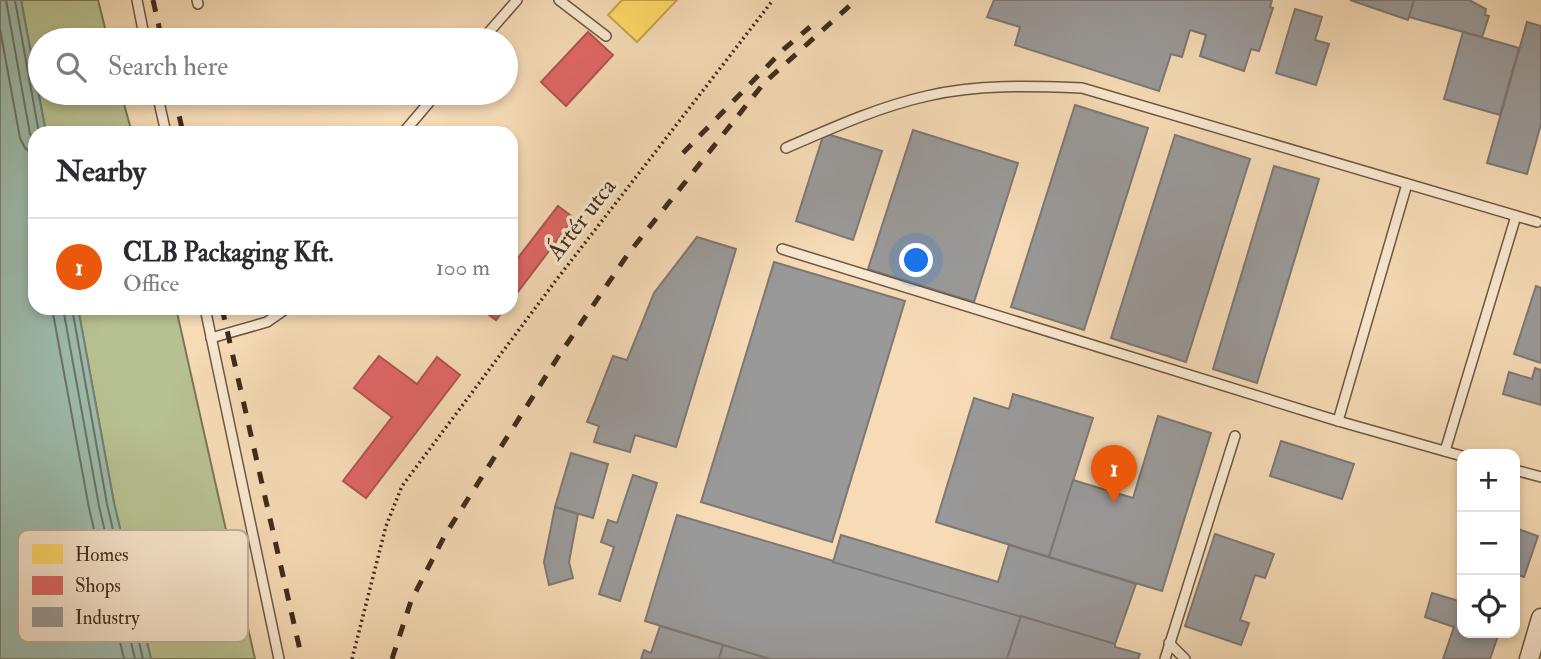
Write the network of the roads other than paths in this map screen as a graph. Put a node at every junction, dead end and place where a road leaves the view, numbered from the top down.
1 (136, 0) edge
2 (517, 0) edge
3 (559, 0) edge
4 (142, 28) edge
5 (492, 28) edge
6 (606, 36) dead end
7 (160, 105) edge
8 (427, 105) edge
9 (164, 126) edge
10 (409, 126) edge
11 (786, 148) dead end
12 (1407, 184) junction
13 (1516, 216) junction
14 (1537, 222) dead end
15 (782, 249) dead end
16 (206, 315) edge
17 (277, 315) edge
18 (211, 338) junction
19 (1338, 421) junction
20 (1235, 436) dead end
21 (1445, 451) junction
22 (1457, 455) edge
23 (1520, 471) edge
24 (1541, 477) edge
25 (1541, 618) edge
26 (1169, 643) junction
27 (279, 659) edge
28 (1166, 659) edge
29 (1185, 659) edge
30 (1529, 659) edge

1 - 4 lane
2 - 5 lane
3 - 6 lane
7 - 9 lane
8 - 10 lane
11 - 12 lane
12 - 13 lane
12 - 19 lane
13 - 14 lane
13 - 21 lane
15 - 19 lane
16 - 18 lane
17 - 18 lane
18 - 27 lane
19 - 21 lane
20 - 26 lane
21 - 22 lane
23 - 24 lane
25 - 30 street
26 - 28 lane
26 - 29 lane

